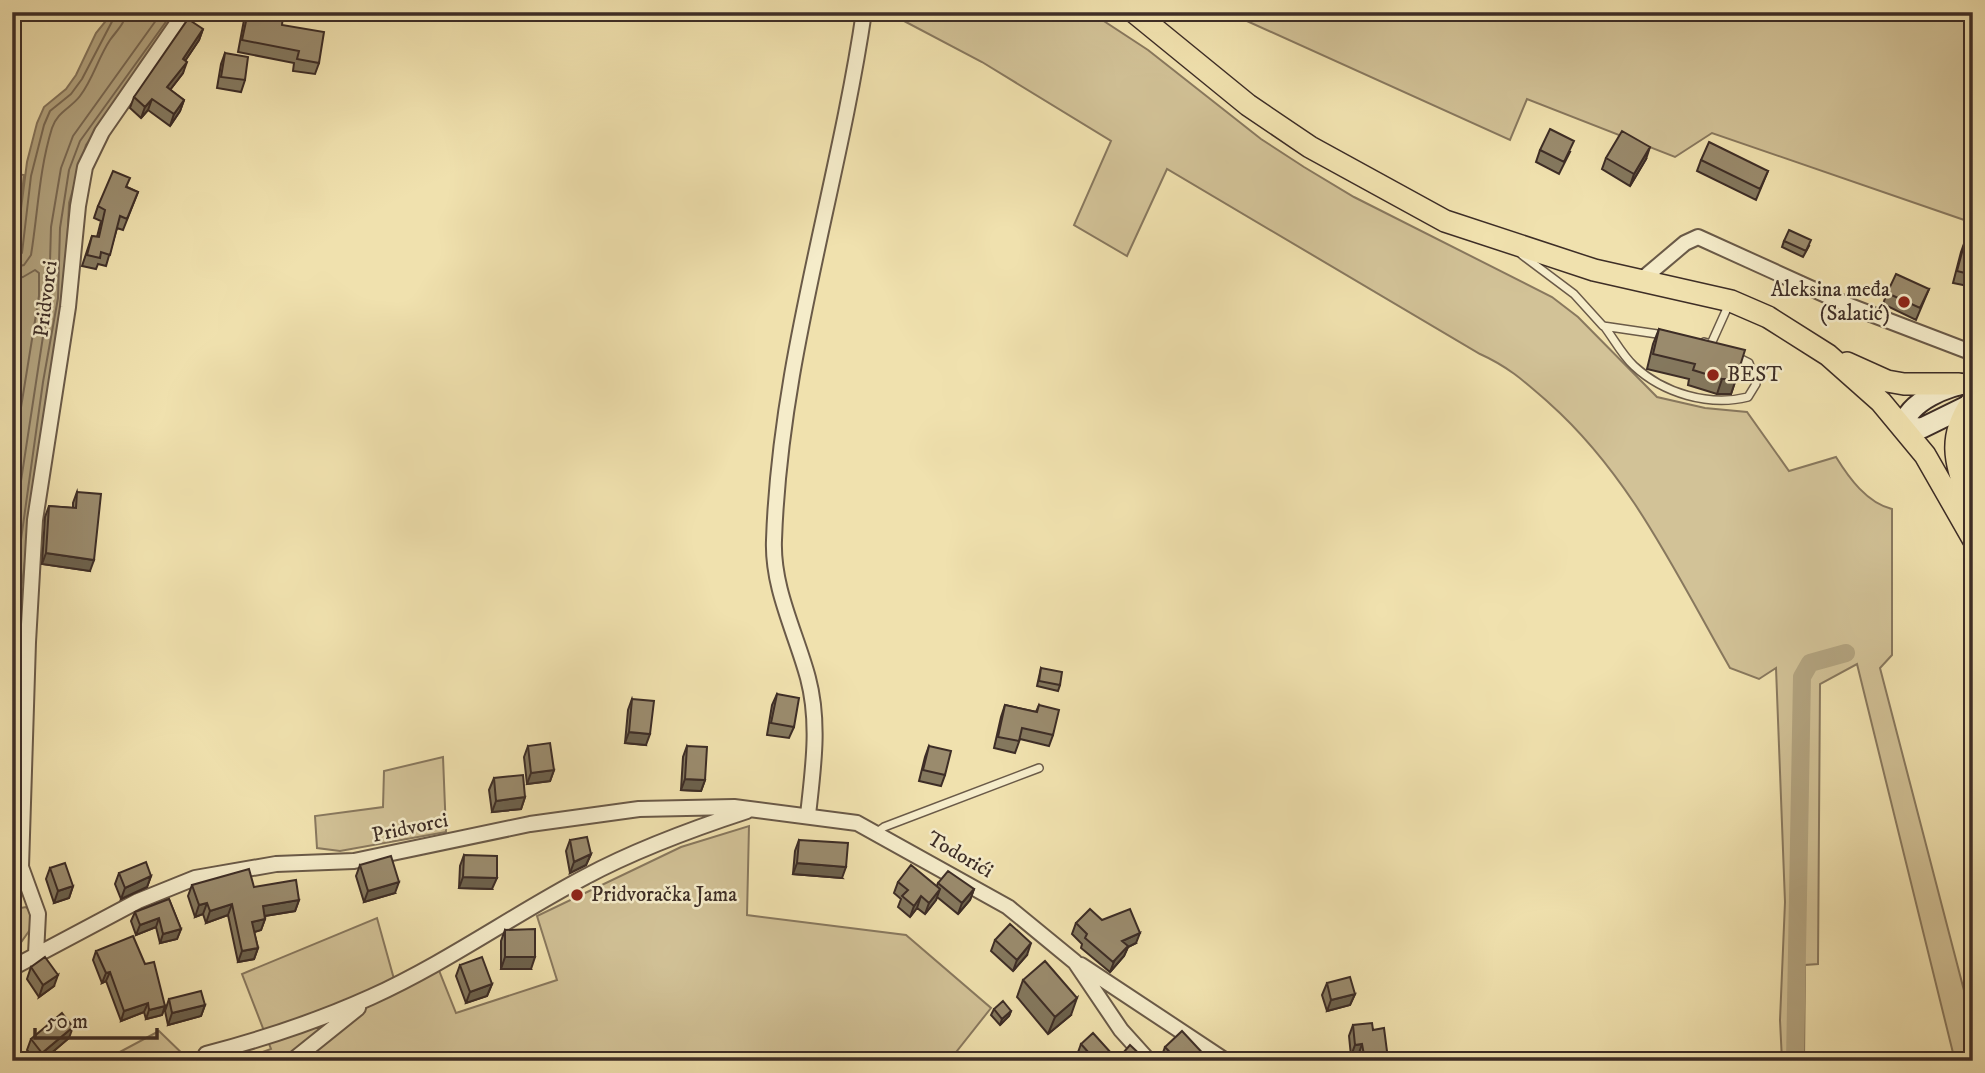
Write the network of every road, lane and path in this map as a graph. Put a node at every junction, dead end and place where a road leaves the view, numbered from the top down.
1 (185, 12) edge
2 (864, 12) edge
3 (1133, 12) edge
4 (1504, 242) junction
5 (1640, 281) junction
6 (1731, 301) junction
7 (1603, 326) junction
8 (1671, 336) edge
9 (1697, 340) edge
10 (1711, 344) junction
11 (1720, 349) edge
12 (1973, 353) edge
13 (1730, 354) edge
14 (1828, 355) junction
15 (1966, 383) edge
16 (1972, 403) edge
17 (1902, 427) junction
18 (1973, 514) edge
19 (1973, 540) edge
20 (1039, 768) dead end
21 (752, 809) junction
22 (808, 815) junction
23 (877, 832) junction
24 (36, 954) junction
25 (1075, 962) junction
26 (12, 968) edge
27 (373, 996) junction
28 (206, 1054) dead end
29 (292, 1061) edge
30 (1149, 1061) edge
31 (1226, 1061) edge

1 - 24 street, Pridvorci
2 - 22 street
3 - 4 main road
4 - 5 main road
4 - 7 lane
5 - 6 main road
5 - 12 street
6 - 10 lane
6 - 14 main road
7 - 8 lane
7 - 13 lane
9 - 10 lane
10 - 11 lane
14 - 15 main road
14 - 17 main road
15 - 17 main road
16 - 17 main road
16 - 18 main road
17 - 19 main road
20 - 23 lane
21 - 22 street, Pridvorci
21 - 24 street, Pridvorci
21 - 27 street
22 - 23 street, Todorići
23 - 25 street, Todorići
24 - 26 street, Pridvorci
25 - 30 street, Todorići
25 - 31 street, Todorići
27 - 28 street
27 - 29 street

